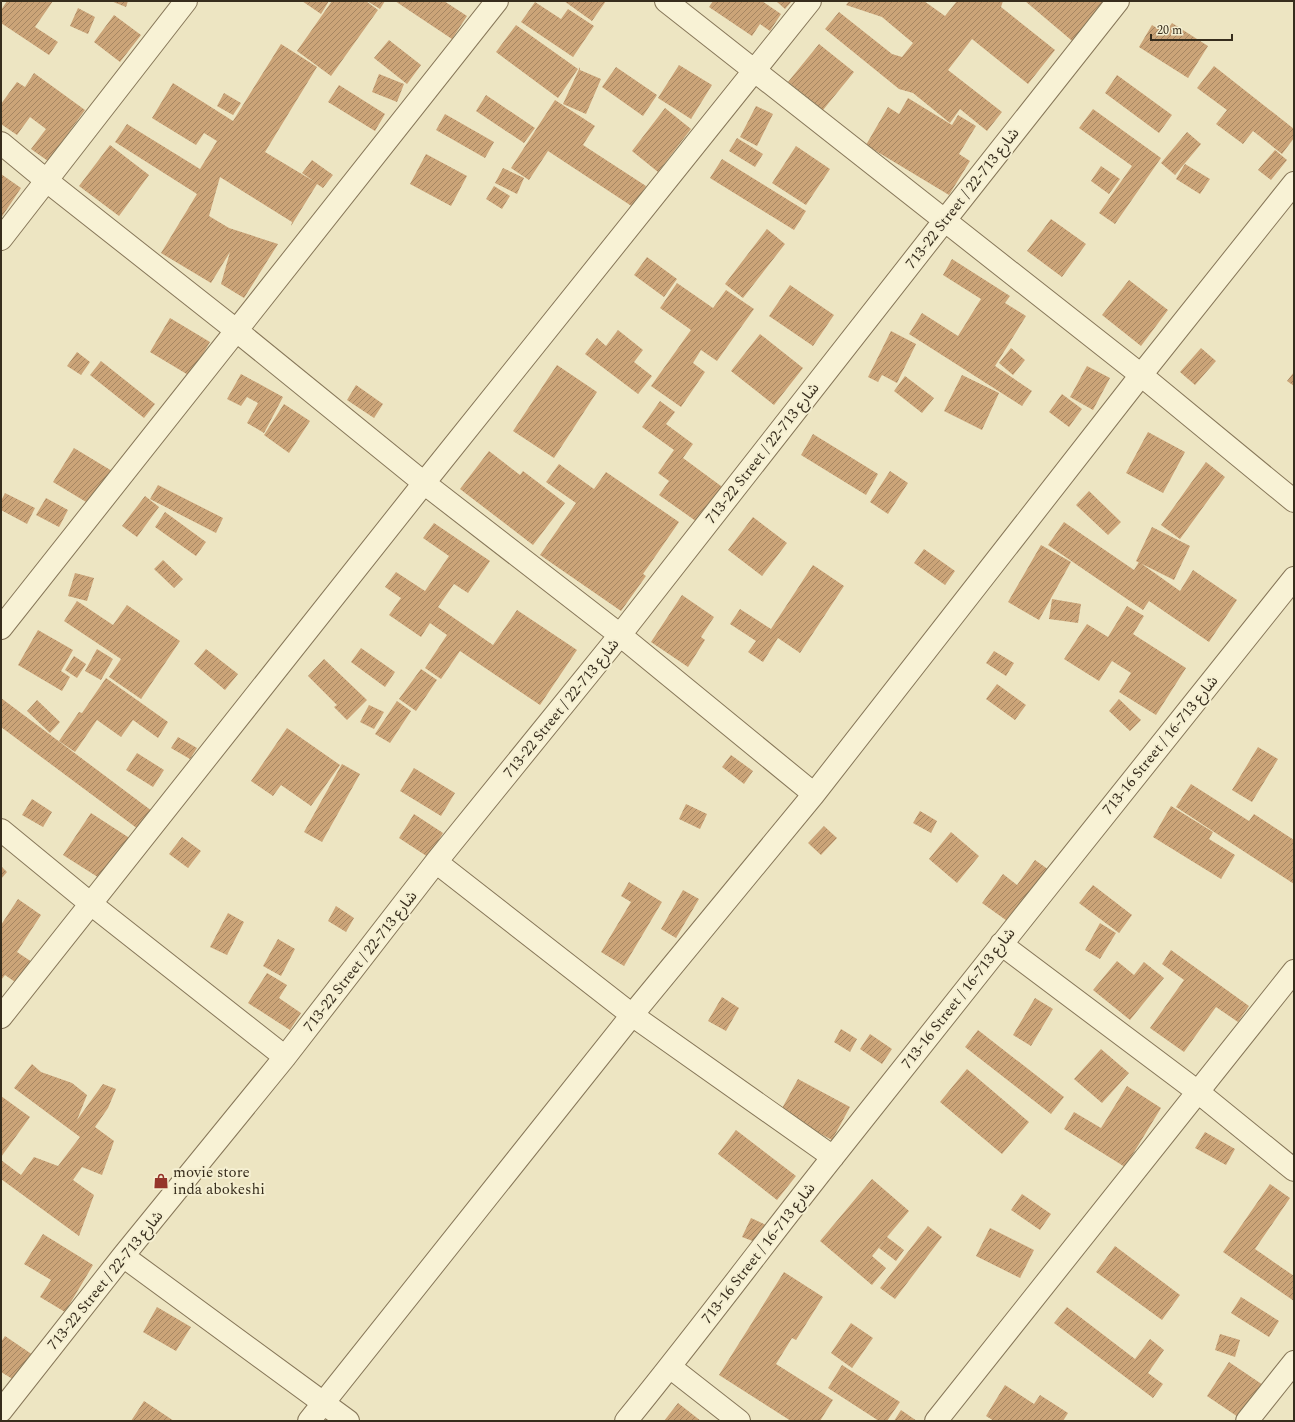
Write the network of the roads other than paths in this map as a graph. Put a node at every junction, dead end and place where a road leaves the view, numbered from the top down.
1 (186, 1) edge
2 (497, 1) edge
3 (666, 1) edge
4 (810, 1) edge
5 (1118, 1) edge
6 (754, 71) junction
7 (1, 143) edge
8 (47, 181) junction
9 (1294, 184) edge
10 (944, 220) junction
11 (1, 239) edge
12 (237, 331) junction
13 (1141, 375) junction
14 (424, 484) junction
15 (1294, 501) edge
16 (1294, 578) edge
17 (1, 628) edge
18 (620, 635) junction
19 (814, 794) junction
20 (1, 830) edge
21 (436, 862) junction
22 (91, 904) junction
23 (1001, 944) junction
24 (1294, 971) edge
25 (632, 1015) junction
26 (1, 1017) edge
27 (286, 1057) junction
28 (1198, 1092) junction
29 (833, 1157) junction
30 (1294, 1170) edge
31 (123, 1256) junction
32 (1294, 1362) edge
33 (670, 1367) junction
34 (323, 1402) junction
35 (1, 1411) edge
36 (309, 1421) edge
37 (348, 1421) edge
38 (626, 1421) edge
39 (739, 1421) edge
40 (936, 1421) edge
41 (1247, 1421) edge

1 - 8 street
2 - 12 street
3 - 6 street
4 - 6 street
5 - 10 street, 713-22 Street / شارع 713-22
6 - 10 street
6 - 14 street
7 - 8 street
8 - 11 street
8 - 12 street
9 - 13 street
10 - 13 street
10 - 18 street, 713-22 Street / شارع 713-22
12 - 14 street
12 - 17 street
13 - 15 street
13 - 19 street
14 - 18 street
14 - 22 street
16 - 23 street, 713-16 Street / شارع 713-16
18 - 19 street
18 - 21 street, 713-22 Street / شارع 713-22
19 - 25 street
20 - 22 street
21 - 25 street
21 - 27 street, 713-22 Street / شارع 713-22
22 - 26 street
22 - 27 street
23 - 28 street
23 - 29 street, 713-16 Street / شارع 713-16
24 - 28 street
25 - 29 street
25 - 34 street
27 - 31 street, 713-22 Street / شارع 713-22
28 - 30 street
28 - 40 street
29 - 33 street, 713-16 Street / شارع 713-16
31 - 34 street
31 - 35 street, 713-22 Street / شارع 713-22
32 - 41 street
33 - 38 street, 713-16 Street / شارع 713-16
33 - 39 street
34 - 36 street
34 - 37 street

